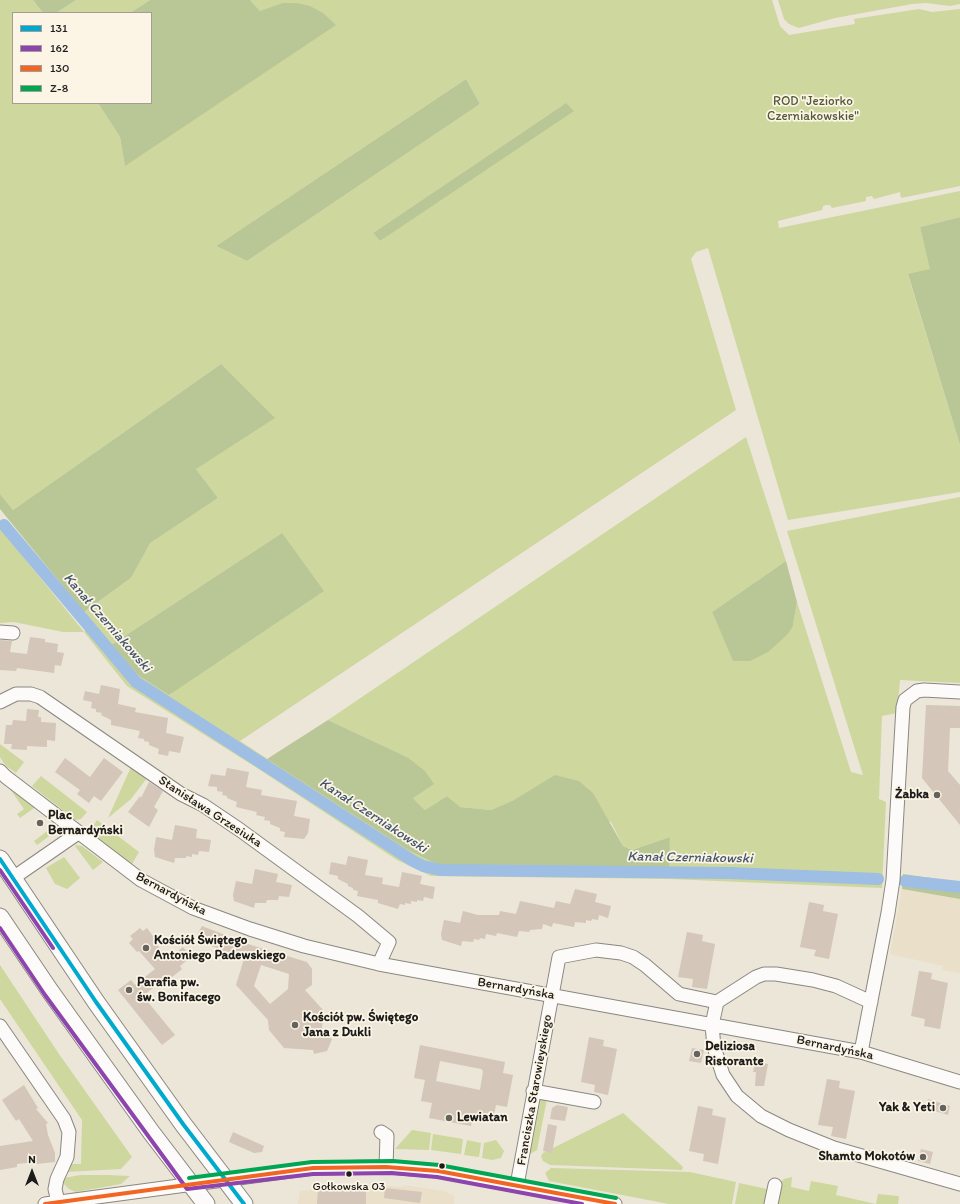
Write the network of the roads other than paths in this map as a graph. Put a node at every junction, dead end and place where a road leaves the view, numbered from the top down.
1 (960, 692) edge
2 (0, 702) edge
3 (0, 771) edge
4 (78, 833) junction
5 (0, 859) edge
6 (14, 878) junction
7 (0, 917) edge
8 (379, 964) junction
9 (552, 996) junction
10 (717, 1002) junction
11 (870, 1002) junction
12 (712, 1025) junction
13 (0, 1026) edge
14 (861, 1052) junction
15 (960, 1082) edge
16 (533, 1091) junction
17 (594, 1102) dead end
18 (381, 1132) dead end
19 (386, 1167) junction
20 (225, 1179) junction
21 (190, 1184) junction
22 (960, 1184) edge
23 (517, 1185) junction
24 (775, 1186) dead end
25 (58, 1202) junction
26 (45, 1204) edge
27 (206, 1204) edge
28 (244, 1204) edge
29 (615, 1204) edge
30 (771, 1204) edge

1 - 11 street
2 - 8 street, Stanisława Grzesiuka
3 - 4 street
4 - 6 street
4 - 8 street, Bernardyńska
5 - 6 main road
6 - 20 main road
7 - 21 main road
8 - 9 street, Bernardyńska
9 - 10 street, Franciszka Starowieyskiego
9 - 12 street, Bernardyńska
9 - 16 street, Franciszka Starowieyskiego
10 - 11 street
10 - 12 street
11 - 14 street
12 - 14 street, Bernardyńska
12 - 22 street
13 - 25 street
14 - 15 street, Bernardyńska
16 - 17 street
16 - 23 street, Franciszka Starowieyskiego
18 - 19 street
19 - 20 street
19 - 23 street
20 - 21 street
20 - 28 main road
21 - 25 street
21 - 27 main road
23 - 29 street
24 - 30 street
25 - 26 street

